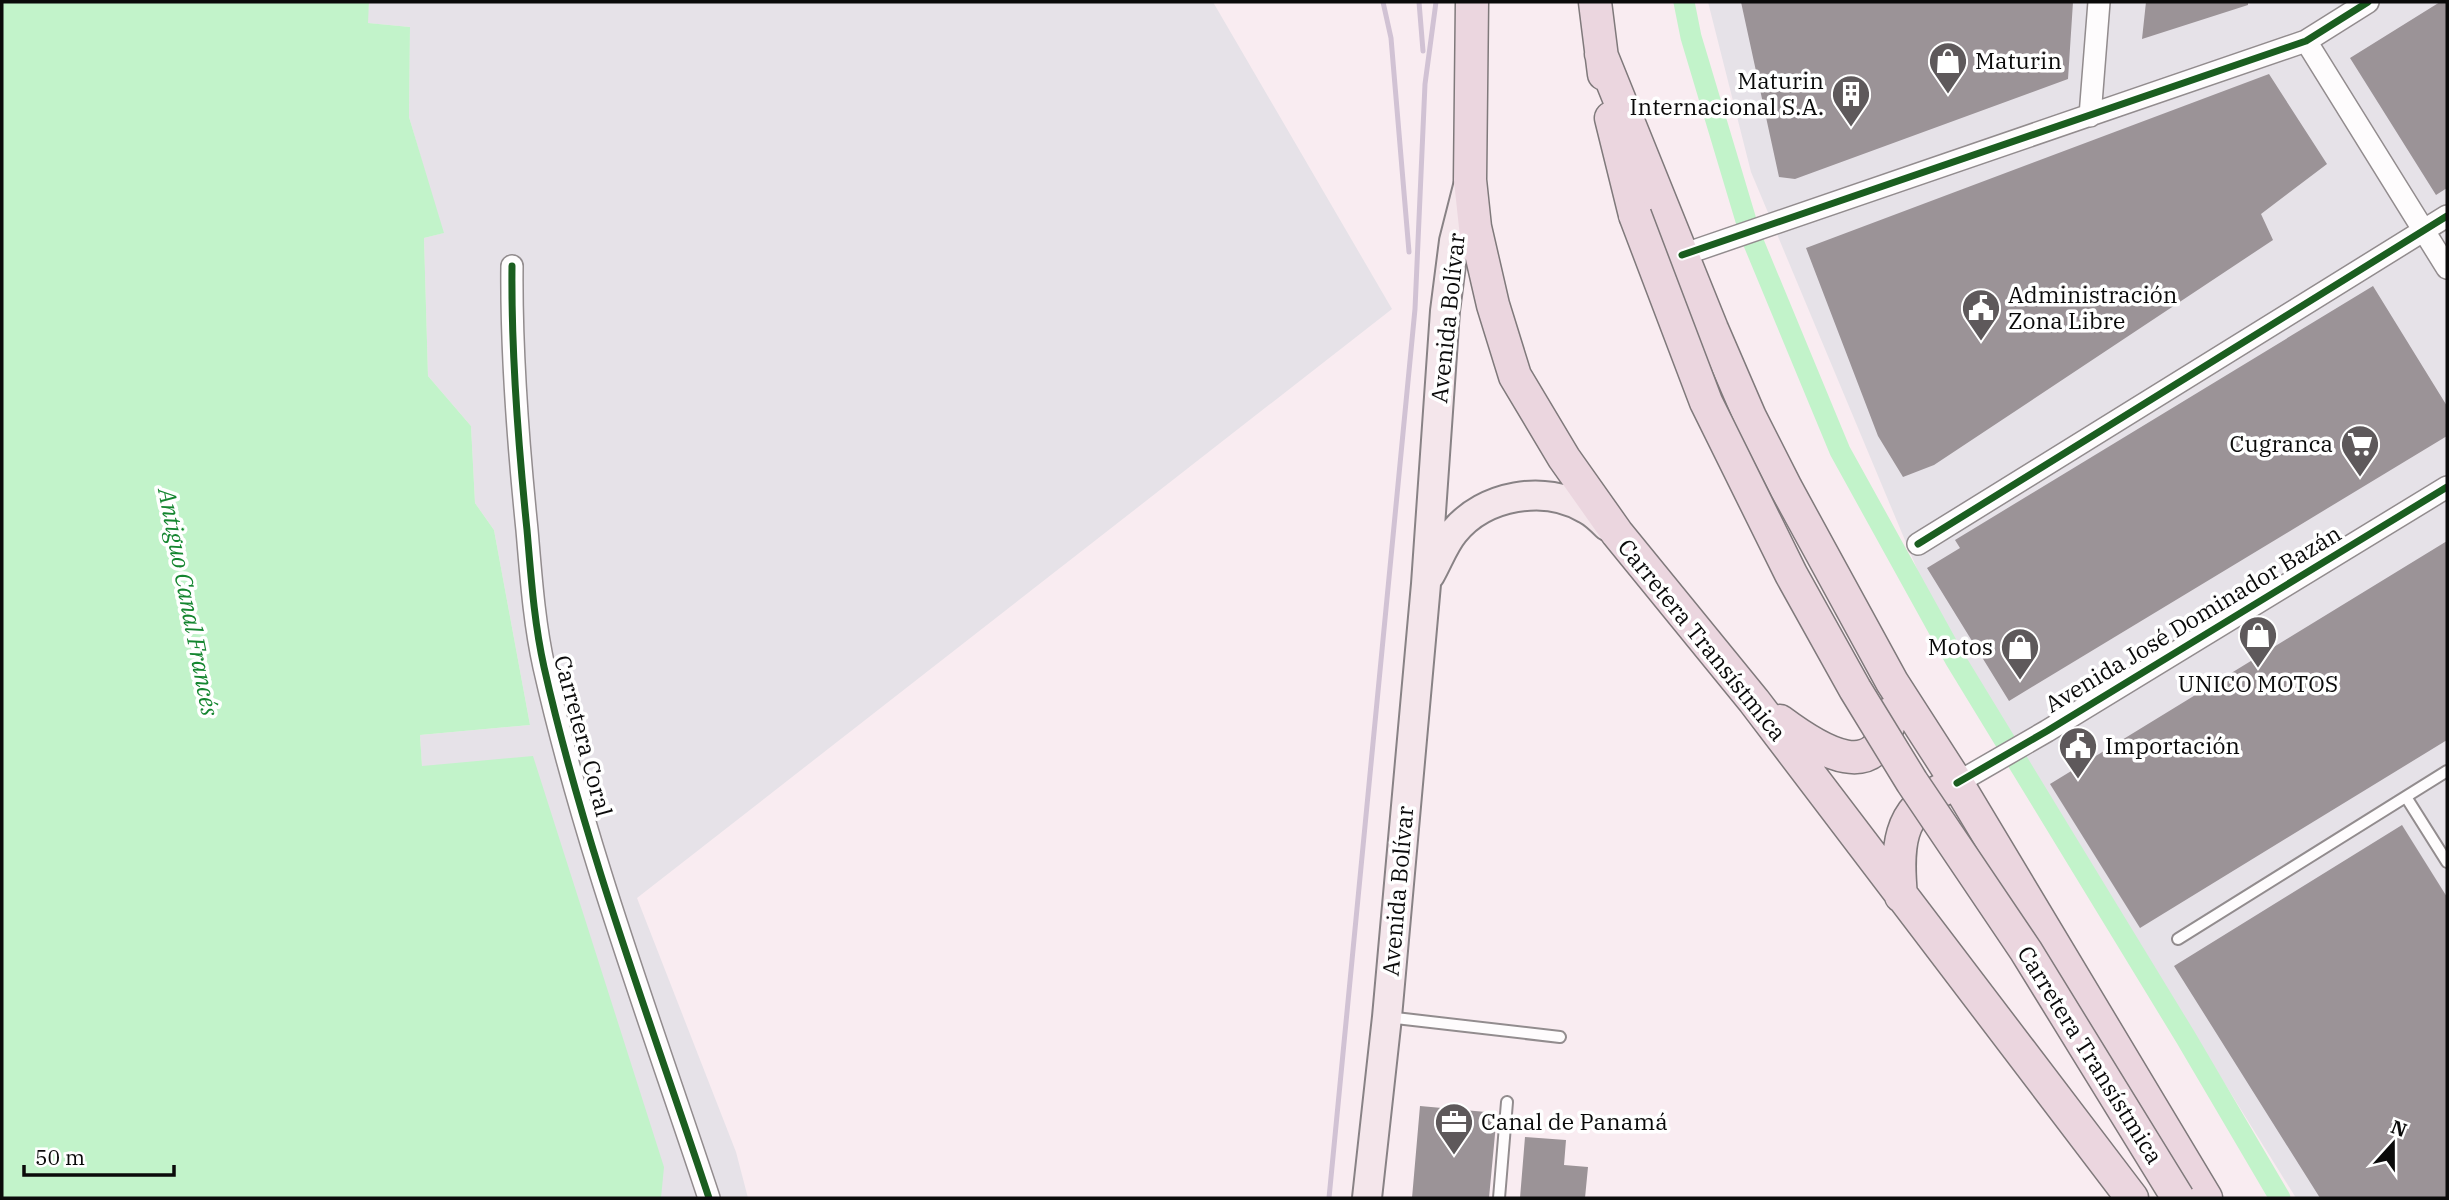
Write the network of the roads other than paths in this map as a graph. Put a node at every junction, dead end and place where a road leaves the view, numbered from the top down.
1 (1472, 2) edge
2 (1595, 2) edge
3 (2099, 2) edge
4 (2368, 2) edge
5 (2306, 41) junction
6 (1601, 54) junction
7 (2090, 116) junction
8 (1470, 180) junction
9 (2447, 216) edge
10 (2424, 231) junction
11 (1682, 255) junction
12 (512, 266) dead end
13 (2447, 268) edge
14 (2447, 487) edge
15 (1617, 533) junction
16 (1918, 544) dead end
17 (1426, 584) junction
18 (1892, 682) junction
19 (1754, 701) junction
20 (2447, 771) edge
21 (1956, 783) junction
22 (2406, 797) junction
23 (2447, 862) edge
24 (1901, 897) junction
25 (2178, 939) dead end
26 (1387, 1017) junction
27 (1560, 1037) dead end
28 (1507, 1102) dead end
29 (709, 1198) edge
30 (1367, 1198) edge
31 (1499, 1198) edge
32 (2132, 1198) edge
33 (2178, 1198) edge
34 (2206, 1198) edge

1 - 8 main road, Carretera Transístmica
2 - 6 main road, Carretera Transístmica
3 - 7 street
4 - 5 street
5 - 7 street
5 - 10 street
6 - 11 main road
6 - 33 main road, Carretera Transístmica, bridge
7 - 11 street
8 - 15 main road, Carretera Transístmica
8 - 17 main road, Avenida Bolívar
9 - 10 street
10 - 13 street
10 - 16 street
11 - 18 main road
12 - 29 street, Carretera Coral
14 - 21 street, Avenida José Dominador Bazán
15 - 17 main road, Avenida Bolívar
15 - 19 main road, Carretera Transístmica
17 - 26 main road, Avenida Bolívar
18 - 19 main road
18 - 21 main road
19 - 24 main road, Carretera Transístmica
20 - 22 lane
21 - 24 main road
21 - 34 main road
22 - 23 lane
22 - 25 lane
24 - 32 main road, Carretera Transístmica
26 - 27 lane
26 - 30 main road, Avenida Bolívar
28 - 31 lane

